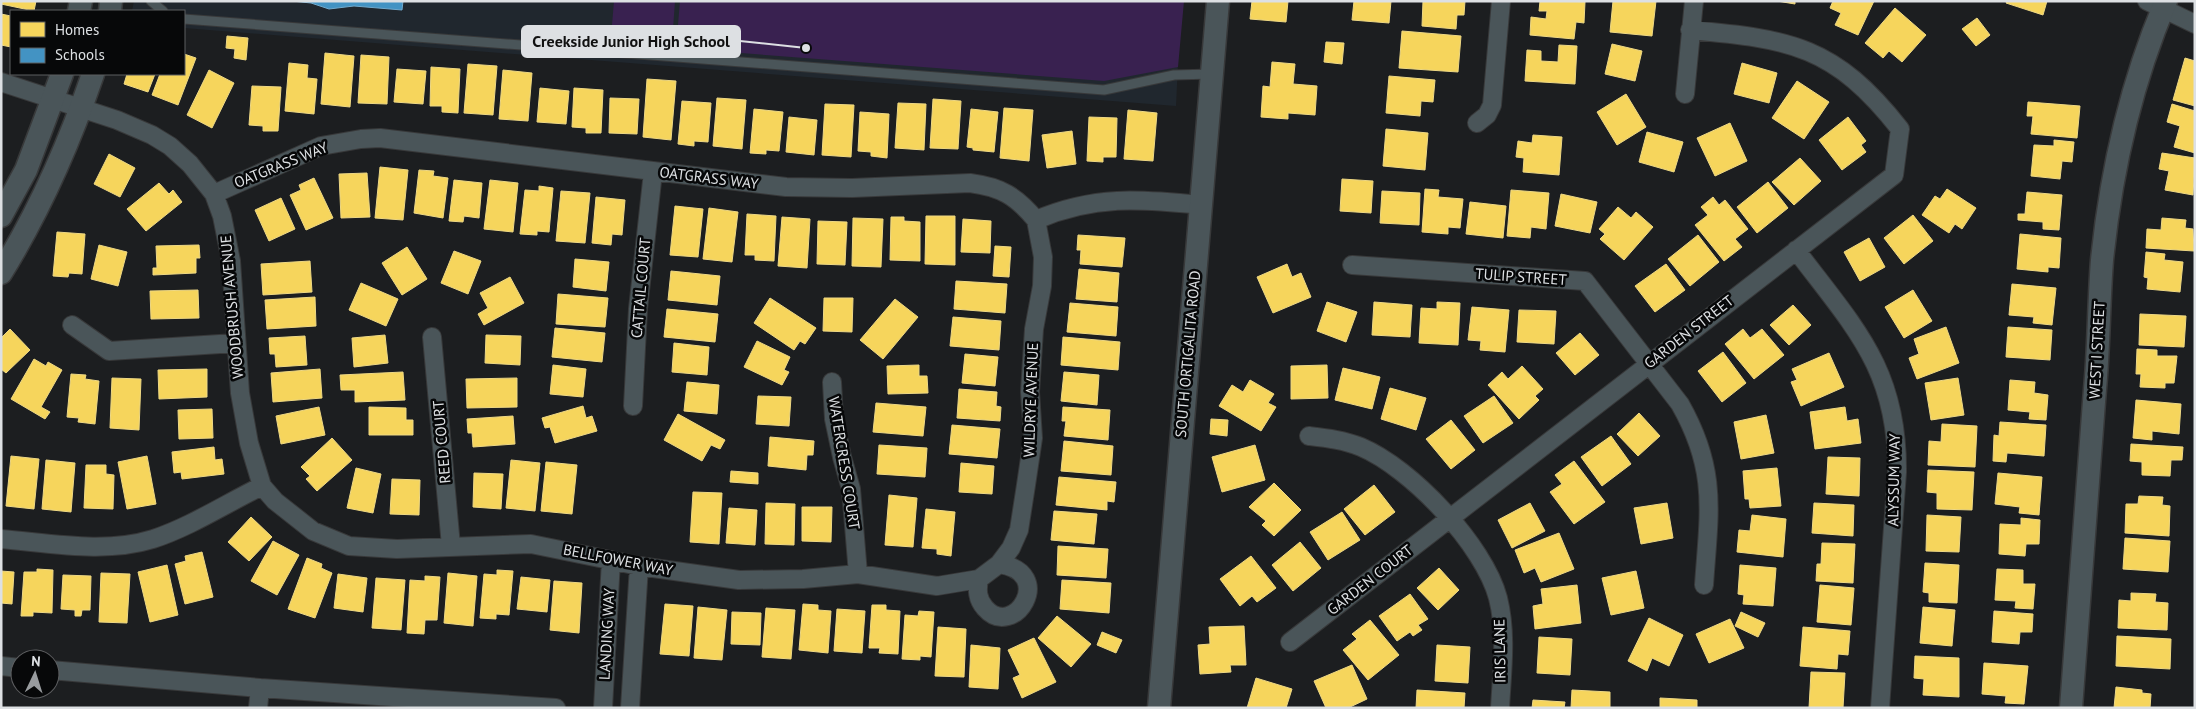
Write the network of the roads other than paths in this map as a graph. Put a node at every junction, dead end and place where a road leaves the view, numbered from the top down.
1 (151, 1) edge
2 (1218, 1) edge
3 (1501, 1) edge
4 (1694, 1) edge
5 (2159, 4) edge
6 (162, 10) edge
7 (185, 19) edge
8 (2195, 24) edge
9 (1690, 30) junction
10 (1212, 74) junction
11 (62, 75) edge
12 (92, 75) edge
13 (1, 82) edge
14 (1685, 94) dead end
15 (54, 99) junction
16 (81, 108) junction
17 (1477, 123) dead end
18 (654, 172) junction
19 (214, 194) junction
20 (1201, 205) junction
21 (1, 216) edge
22 (1036, 220) junction
23 (1796, 250) junction
24 (1352, 265) dead end
25 (1, 273) edge
26 (72, 325) dead end
27 (432, 337) dead end
28 (236, 343) junction
29 (1649, 364) junction
30 (832, 382) dead end
31 (633, 406) dead end
32 (1309, 436) dead end
33 (262, 486) junction
34 (1449, 519) junction
35 (1, 539) edge
36 (451, 546) junction
37 (611, 560) junction
38 (639, 566) junction
39 (989, 572) joint
40 (858, 574) junction
41 (1704, 584) dead end
42 (1290, 642) dead end
43 (60, 671) edge
44 (260, 688) junction
45 (258, 708) edge
46 (556, 708) edge
47 (603, 708) edge
48 (630, 708) edge
49 (1159, 708) edge
50 (1500, 708) edge
51 (1880, 708) edge
52 (2071, 708) edge

1 - 6 lane
2 - 10 street, SOUTH ORTIGALITA ROAD
3 - 17 street
4 - 9 street
5 - 8 street
5 - 52 street, WEST I STREET
7 - 10 lane
9 - 14 street
9 - 23 street, GARDEN STREET
10 - 20 street, SOUTH ORTIGALITA ROAD
11 - 15 street
12 - 16 street
13 - 15 street, WOODBRUSH AVENUE
15 - 16 street, WOODBRUSH AVENUE
15 - 21 street
16 - 19 street, WOODBRUSH AVENUE
16 - 25 street
18 - 19 street, OATGRASS WAY
18 - 22 street, OATGRASS WAY
18 - 31 street, CATTAIL COURT
19 - 28 street, WOODBRUSH AVENUE
20 - 22 street
20 - 49 street, SOUTH ORTIGALITA ROAD
22 - 39 street, WILDRYE AVENUE
23 - 29 street, GARDEN STREET
23 - 51 street, ALYSSUM WAY
24 - 29 street, TULIP STREET
26 - 28 street
27 - 36 street, REED COURT
28 - 33 street, WOODBRUSH AVENUE
29 - 34 street, GARDEN STREET
29 - 41 street, TULIP STREET
30 - 40 street, WATERCRESS COURT
32 - 34 street, IRIS LANE
33 - 35 street
33 - 36 street, BELLFOWER WAY
34 - 42 street, GARDEN COURT
34 - 50 street, IRIS LANE
36 - 37 street, BELLFOWER WAY
37 - 38 street, BELLFOWER WAY
37 - 47 street, LANDING WAY
38 - 40 street, BELLFOWER WAY
38 - 48 street, LANDING WAY
39 - 40 street, BELLFOWER WAY
43 - 44 street
44 - 45 street
44 - 46 street

